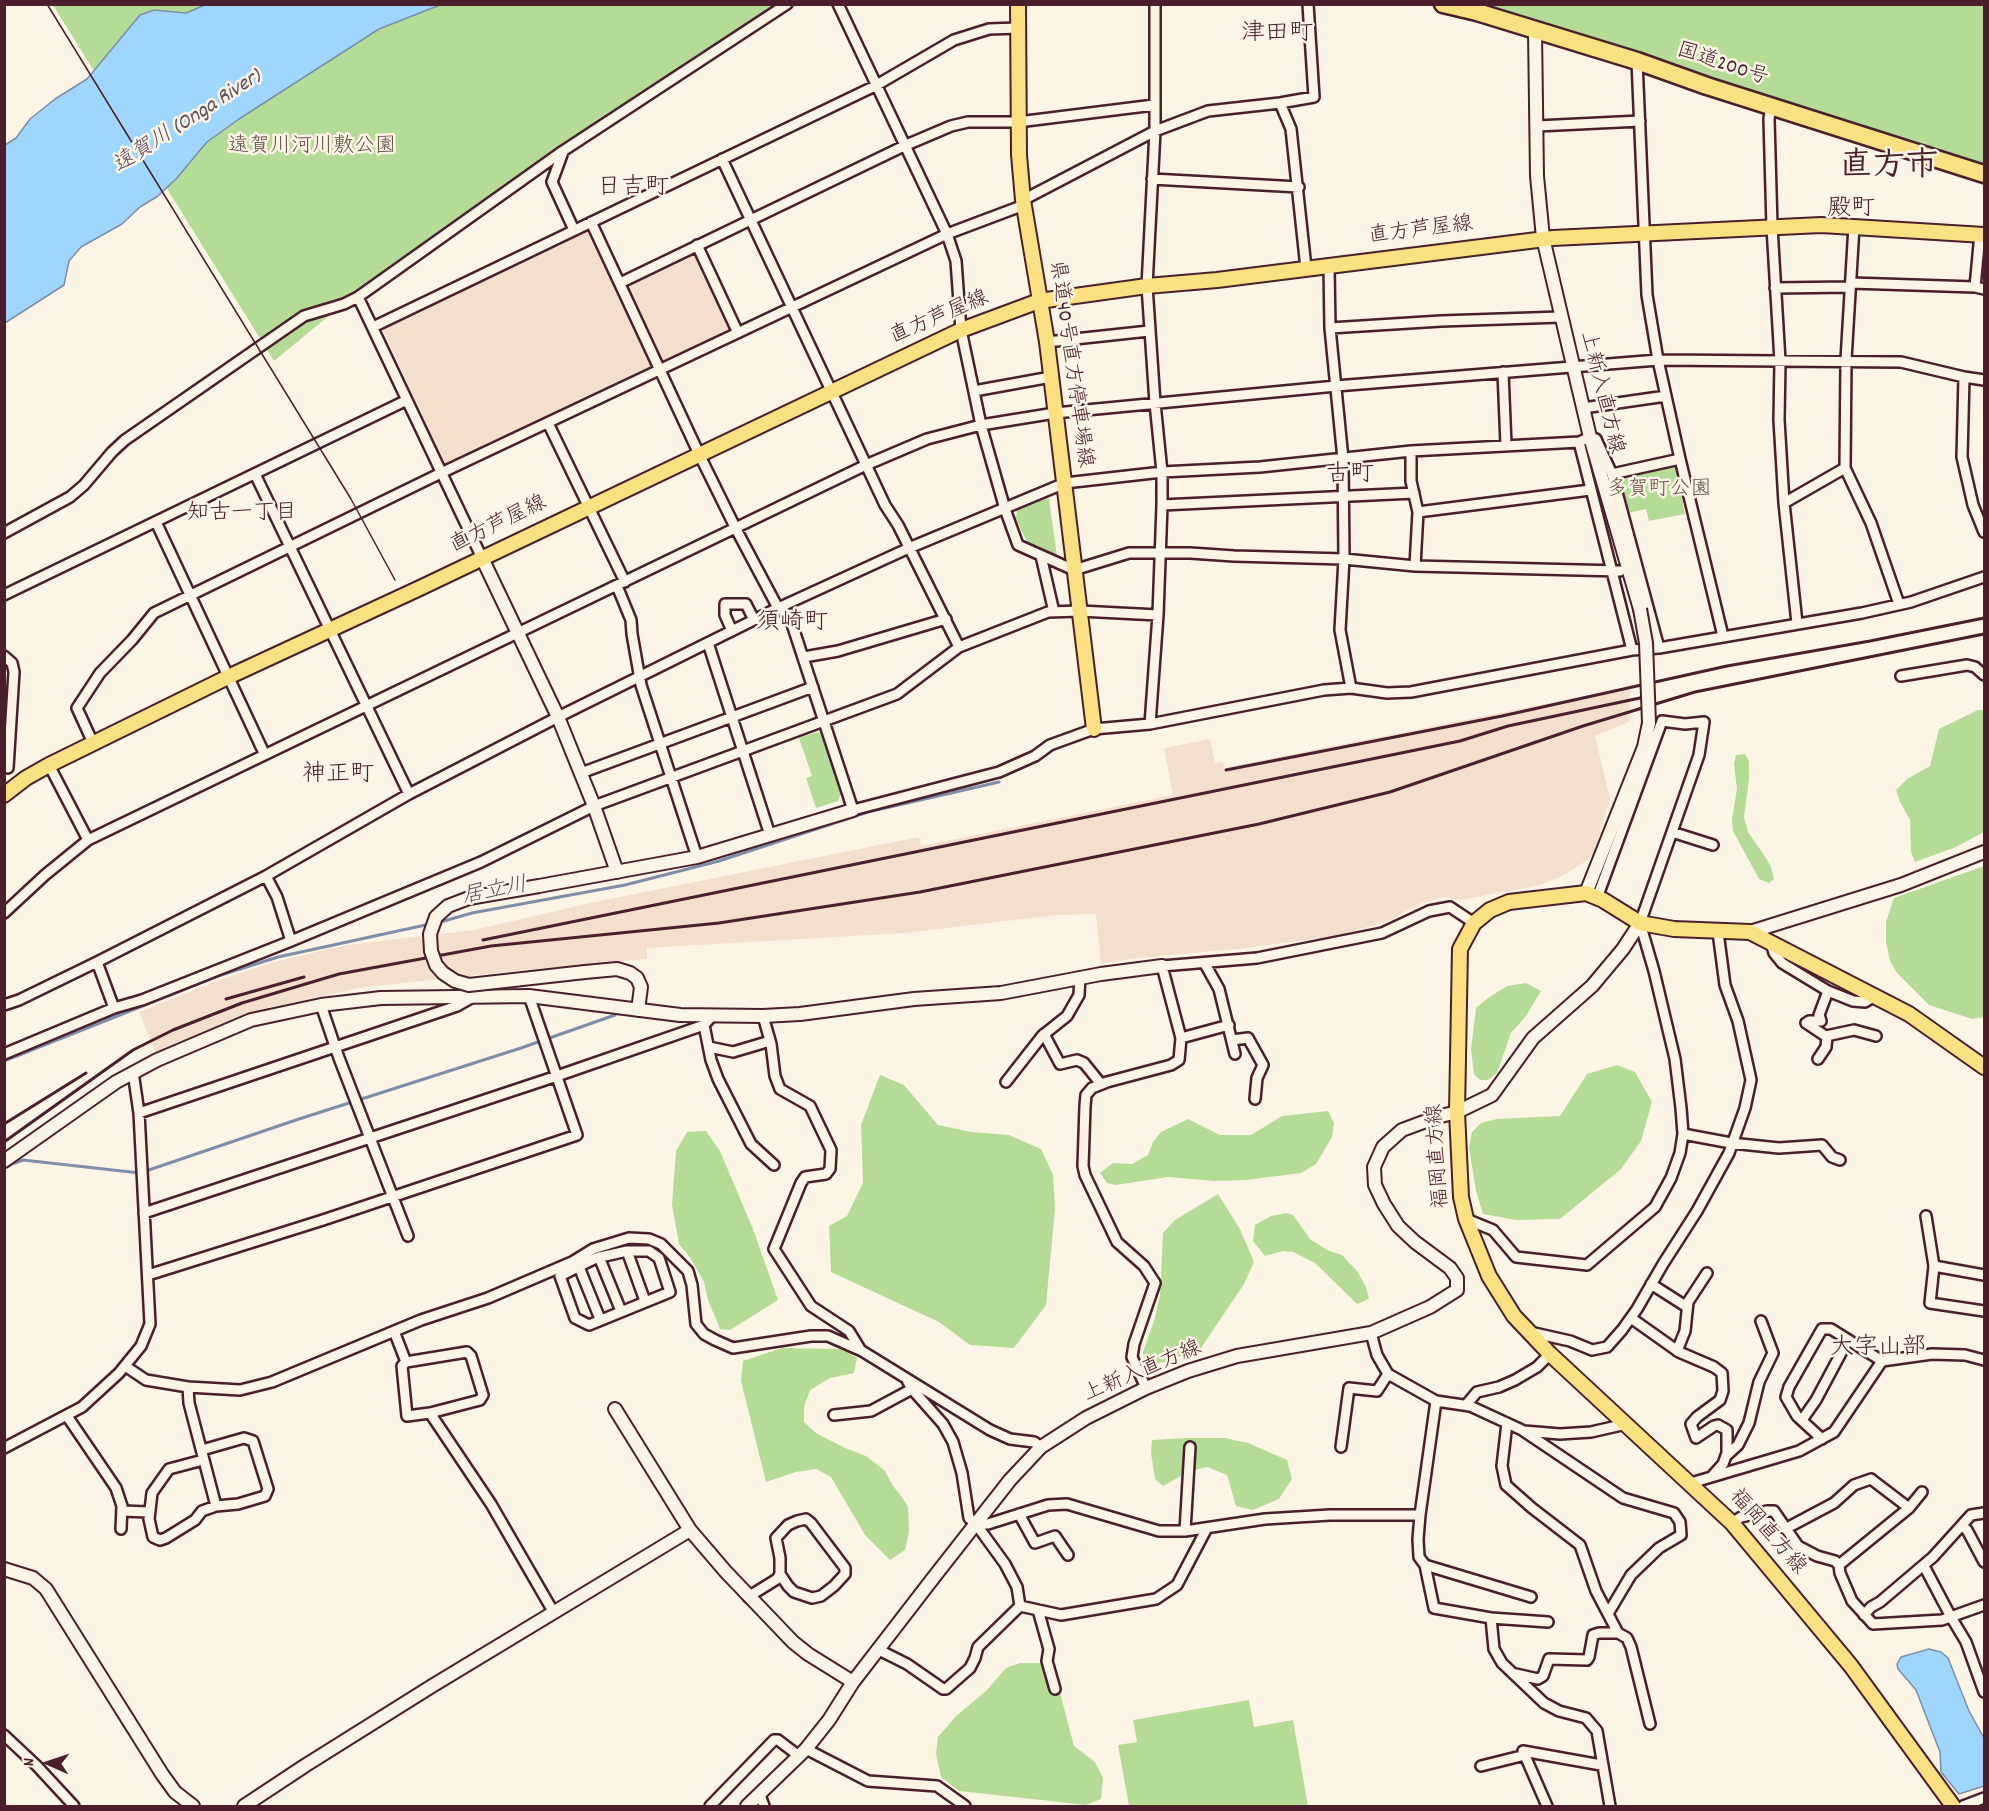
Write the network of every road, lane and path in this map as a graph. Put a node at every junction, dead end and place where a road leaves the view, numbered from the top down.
1 (787, 4) edge
2 (838, 4) edge
3 (1018, 4) edge
4 (1155, 4) edge
5 (1308, 4) edge
6 (1443, 4) edge
7 (1018, 28) junction
8 (1534, 31) junction
9 (1637, 61) junction
10 (875, 86) junction
11 (1280, 103) junction
12 (1154, 105) junction
13 (1771, 106) junction
14 (1018, 122) junction
15 (1640, 122) junction
16 (1537, 126) junction
17 (1155, 131) junction
18 (904, 146) junction
19 (563, 151) junction
20 (722, 159) junction
21 (1984, 174) edge
22 (1152, 179) junction
23 (1299, 187) junction
24 (1023, 202) junction
25 (750, 220) junction
26 (591, 222) junction
27 (1854, 226) junction
28 (1772, 227) junction
29 (574, 230) junction
30 (1645, 232) junction
31 (947, 234) junction
32 (1982, 234) edge
33 (1543, 238) junction
34 (697, 245) junction
35 (1329, 266) junction
36 (1306, 268) junction
37 (620, 283) junction
38 (1851, 285) junction
39 (1147, 286) junction
40 (1775, 288) junction
41 (1980, 288) edge
42 (358, 297) junction
43 (1040, 301) junction
44 (792, 308) junction
45 (1561, 317) junction
46 (373, 327) junction
47 (1330, 328) junction
48 (961, 330) junction
49 (1149, 331) junction
50 (738, 333) junction
51 (1047, 342) junction
52 (1658, 360) junction
53 (1846, 360) junction
54 (1780, 361) junction
55 (1573, 366) junction
56 (659, 369) junction
57 (1503, 372) junction
58 (1051, 377) junction
59 (1964, 377) junction
60 (1984, 380) edge
61 (1336, 386) junction
62 (974, 391) junction
63 (831, 392) junction
64 (1666, 396) junction
65 (406, 400) junction
66 (1155, 404) junction
67 (1583, 408) junction
68 (1055, 413) junction
69 (549, 423) junction
70 (981, 425) junction
71 (1584, 440) junction
72 (1506, 445) junction
73 (1410, 452) junction
74 (699, 454) junction
75 (1343, 459) junction
76 (1680, 459) junction
77 (866, 465) junction
78 (1845, 468) junction
79 (1162, 472) junction
80 (441, 473) junction
81 (255, 474) junction
82 (1612, 474) junction
83 (1065, 483) junction
84 (1590, 490) junction
85 (1414, 493) junction
86 (1343, 496) junction
87 (1784, 503) junction
88 (1162, 505) junction
89 (589, 506) junction
90 (1005, 509) junction
91 (1418, 512) junction
92 (156, 522) junction
93 (736, 529) junction
94 (1984, 532) edge
95 (4, 534) edge
96 (290, 546) junction
97 (909, 548) junction
98 (1161, 553) junction
99 (1041, 556) junction
100 (482, 558) junction
101 (1344, 559) junction
102 (1415, 566) junction
103 (1074, 570) junction
104 (1616, 572) junction
105 (1984, 576) edge
106 (621, 584) junction
107 (4, 595) edge
108 (191, 595) junction
109 (1899, 604) junction
110 (778, 608) junction
111 (1080, 611) junction
112 (1054, 612) junction
113 (1158, 615) junction
114 (754, 620) junction
115 (946, 620) junction
116 (1797, 623) junction
117 (330, 630) junction
118 (732, 631) junction
119 (518, 632) junction
120 (1723, 636) junction
121 (708, 643) junction
122 (960, 647) junction
123 (1659, 648) junction
124 (1632, 650) junction
125 (4, 657) edge
126 (804, 657) junction
127 (1984, 675) edge
128 (1901, 676) dead end
129 (228, 677) junction
130 (639, 677) junction
131 (813, 687) junction
132 (1350, 688) junction
133 (366, 705) junction
134 (558, 717) junction
135 (732, 717) junction
136 (823, 722) junction
137 (1150, 724) junction
138 (1094, 729) junction
139 (93, 743) junction
140 (660, 744) junction
141 (743, 752) junction
142 (264, 753) junction
143 (49, 765) junction
144 (6, 768) edge
145 (581, 773) junction
146 (26, 778) junction
147 (670, 778) junction
148 (409, 794) junction
149 (4, 795) edge
150 (594, 806) junction
151 (854, 810) junction
152 (1672, 832) junction
153 (770, 835) junction
154 (88, 840) junction
155 (1713, 845) dead end
156 (1984, 852) edge
157 (697, 857) junction
158 (617, 872) junction
159 (266, 876) junction
160 (1592, 895) junction
161 (4, 913) edge
162 (1474, 922) junction
163 (1640, 923) junction
164 (1718, 932) junction
165 (1750, 932) junction
166 (291, 941) junction
167 (1771, 943) junction
168 (97, 962) junction
169 (1205, 964) junction
170 (1162, 966) junction
171 (1080, 978) junction
172 (1828, 991) junction
173 (529, 996) junction
174 (1875, 996) junction
175 (473, 997) junction
176 (4, 1005) edge
177 (321, 1005) junction
178 (114, 1008) junction
179 (638, 1010) junction
180 (763, 1016) junction
181 (708, 1021) junction
182 (1229, 1025) junction
183 (1044, 1034) junction
184 (1826, 1036) junction
185 (1876, 1036) dead end
186 (1181, 1038) junction
187 (1232, 1040) junction
188 (770, 1041) junction
189 (336, 1047) junction
190 (709, 1047) junction
191 (4, 1054) edge
192 (1235, 1054) dead end
193 (1818, 1059) dead end
194 (1983, 1065) edge
195 (133, 1072) junction
196 (556, 1076) junction
197 (1006, 1082) dead end
198 (1101, 1084) junction
199 (1255, 1099) dead end
200 (1457, 1112) junction
201 (139, 1113) junction
202 (1683, 1134) junction
203 (370, 1138) junction
204 (1731, 1143) junction
205 (1840, 1160) dead end
206 (4, 1161) edge
207 (774, 1165) dead end
208 (394, 1195) junction
209 (144, 1213) junction
210 (1926, 1216) dead end
211 (1466, 1219) junction
212 (408, 1236) dead end
213 (627, 1251) junction
214 (599, 1257) junction
215 (578, 1263) junction
216 (1934, 1266) junction
217 (1707, 1273) dead end
218 (1984, 1273) edge
219 (148, 1275) junction
220 (1651, 1284) junction
221 (645, 1301) junction
222 (1687, 1307) junction
223 (621, 1311) junction
224 (1984, 1311) edge
225 (1630, 1318) junction
226 (600, 1319) junction
227 (1761, 1321) dead end
228 (394, 1331) junction
229 (1528, 1332) junction
230 (1371, 1333) junction
231 (1848, 1340) junction
232 (862, 1351) junction
233 (1677, 1351) junction
234 (1550, 1354) junction
235 (1984, 1360) edge
236 (1882, 1361) junction
237 (406, 1362) junction
238 (125, 1366) junction
239 (1388, 1374) junction
240 (906, 1378) junction
241 (188, 1388) junction
242 (1146, 1388) junction
243 (912, 1389) junction
244 (1436, 1401) junction
245 (1466, 1405) junction
246 (615, 1409) dead end
247 (430, 1413) junction
248 (834, 1414) dead end
249 (67, 1416) junction
250 (1802, 1420) junction
251 (1507, 1423) junction
252 (1626, 1424) junction
253 (1522, 1430) junction
254 (1822, 1439) junction
255 (1190, 1447) dead end
256 (1341, 1447) dead end
257 (4, 1448) edge
258 (1041, 1448) junction
259 (202, 1455) junction
260 (1726, 1456) junction
261 (1713, 1475) junction
262 (1691, 1483) junction
263 (1922, 1492) dead end
264 (216, 1506) junction
265 (1909, 1508) junction
266 (122, 1511) junction
267 (149, 1512) junction
268 (1019, 1514) junction
269 (1984, 1514) edge
270 (1420, 1515) junction
271 (1732, 1523) junction
272 (976, 1524) junction
273 (1962, 1526) junction
274 (1207, 1528) junction
275 (121, 1529) dead end
276 (1785, 1529) junction
277 (690, 1530) junction
278 (1185, 1531) junction
279 (1068, 1555) dead end
280 (1984, 1562) edge
281 (1425, 1565) junction
282 (1839, 1565) junction
283 (1924, 1566) junction
284 (4, 1569) edge
285 (780, 1574) junction
286 (748, 1597) junction
287 (1531, 1597) dead end
288 (1984, 1605) edge
289 (1020, 1606) junction
290 (1038, 1610) junction
291 (1609, 1612) junction
292 (554, 1613) junction
293 (1864, 1615) junction
294 (1951, 1617) junction
295 (1491, 1618) junction
296 (1548, 1622) dead end
297 (1618, 1633) junction
298 (879, 1650) junction
299 (1516, 1674) junction
300 (853, 1682) junction
301 (1055, 1689) dead end
302 (1984, 1692) edge
303 (1650, 1724) dead end
304 (4, 1735) edge
305 (802, 1753) junction
306 (1525, 1755) junction
307 (1601, 1765) junction
308 (1481, 1766) dead end
309 (1984, 1798) edge
310 (762, 1801) edge
311 (74, 1806) edge
312 (193, 1806) edge
313 (244, 1806) edge
314 (710, 1806) edge
315 (747, 1806) edge
316 (966, 1806) edge
317 (1547, 1806) edge
318 (1610, 1806) edge
319 (1953, 1806) edge
320 (1963, 1806) edge

1 - 19 street
2 - 10 street
3 - 7 main road, 県道40号直方停車場線
4 - 12 street
5 - 11 street
6 - 8 highway, 国道200号
7 - 10 street
7 - 14 main road, 県道40号直方停車場線
8 - 9 highway, 国道200号
8 - 16 street, 上新入直方線
9 - 13 highway, 国道200号
9 - 15 street
10 - 18 street
10 - 20 street
11 - 17 street
11 - 23 street
12 - 14 street
12 - 17 street
13 - 21 highway, 国道200号
13 - 28 street
14 - 18 street
14 - 24 main road, 県道40号直方停車場線
15 - 16 street
15 - 30 street
16 - 33 street, 上新入直方線
17 - 22 street
17 - 24 street
18 - 25 street
18 - 31 street
19 - 29 street
19 - 42 street
20 - 25 street
20 - 26 street
22 - 23 street
22 - 39 street
23 - 36 street
24 - 31 street
24 - 43 main road, 県道40号直方停車場線
25 - 34 street
25 - 44 street
26 - 29 street
26 - 37 street
27 - 28 main road, 直方芦屋線
27 - 32 main road, 直方芦屋線
27 - 38 street
28 - 30 main road, 直方芦屋線
28 - 40 street
29 - 46 street
30 - 33 main road, 直方芦屋線
30 - 52 street
31 - 44 street
31 - 48 street
32 - 41 street
33 - 35 main road, 直方芦屋線
33 - 45 street, 上新入直方線
34 - 37 street
34 - 50 street
35 - 36 main road, 直方芦屋線
35 - 47 street
36 - 39 main road, 直方芦屋線
37 - 56 street
38 - 40 street
38 - 41 street
38 - 53 street
39 - 43 main road, 直方芦屋線
39 - 49 street
40 - 54 street
42 - 46 street
42 - 95 street
43 - 48 main road, 直方芦屋線
43 - 51 main road, 県道40号直方停車場線
44 - 50 street
44 - 63 street
45 - 47 street
45 - 55 street, 上新入直方線
46 - 65 street
47 - 61 street
48 - 62 street
48 - 63 main road, 直方芦屋線
49 - 51 street
49 - 66 street
50 - 56 street
51 - 58 main road, 県道40号直方停車場線
52 - 54 street
52 - 55 street
52 - 64 street
53 - 54 street
53 - 59 street
53 - 78 street
54 - 87 street
55 - 57 street
55 - 67 street, 上新入直方線
56 - 69 street
56 - 74 street
57 - 61 street
57 - 72 street
58 - 62 street
58 - 68 main road, 県道40号直方停車場線
59 - 60 street
59 - 94 street
61 - 66 street
61 - 75 street
62 - 70 street
63 - 74 main road, 直方芦屋線
63 - 77 street
64 - 67 street
64 - 76 street
65 - 80 street
65 - 81 street
66 - 68 street
66 - 79 street
67 - 71 street, 上新入直方線
68 - 70 street
68 - 83 main road, 県道40号直方停車場線
69 - 80 street
69 - 89 street
70 - 77 street
70 - 90 street
71 - 72 street
71 - 82 street
71 - 84 street
71 - 160 street, 上新入直方線, bridge
72 - 73 street
73 - 75 street
73 - 85 street
74 - 89 main road, 直方芦屋線
74 - 93 street
75 - 79 street
75 - 86 street
76 - 82 street
76 - 120 street
77 - 93 street
77 - 97 street
78 - 87 street
78 - 109 street
79 - 83 street
79 - 88 street
80 - 96 street
80 - 100 street
81 - 92 street
81 - 96 street
82 - 123 street
83 - 90 street
83 - 103 main road, 県道40号直方停車場線
84 - 91 street
84 - 104 street
85 - 86 street
85 - 91 street
86 - 88 street
86 - 101 street
87 - 116 street
88 - 98 street
89 - 100 main road, 直方芦屋線
89 - 106 street
90 - 97 street
90 - 99 street
91 - 102 street
92 - 107 street
92 - 108 street
93 - 106 street
93 - 110 street
96 - 108 street
96 - 117 street
97 - 110 street
97 - 115 street
98 - 101 street
98 - 103 street
98 - 113 street
99 - 103 street
99 - 112 street
100 - 117 main road, 直方芦屋線
100 - 119 street
101 - 102 street
101 - 132 street
102 - 104 street
103 - 111 main road, 県道40号直方停車場線
104 - 124 street
105 - 109 street
106 - 119 street
106 - 130 street
108 - 129 street
108 - 139 street
109 - 116 street
110 - 114 street
110 - 126 street
111 - 112 street
111 - 113 street
111 - 138 main road, 県道40号直方停車場線
112 - 122 street
113 - 137 street
114 - 118 street
114 - 118 street
115 - 122 street
115 - 126 street
116 - 120 street
117 - 129 main road, 直方芦屋線
117 - 133 street
118 - 121 street
119 - 133 street
119 - 134 street
120 - 123 street
121 - 130 street
121 - 135 street
122 - 136 street
123 - 124 street
124 - 132 street
125 - 144 street
126 - 131 street
127 - 128 street
129 - 139 main road, 直方芦屋線
129 - 142 street
130 - 134 street
130 - 140 street
131 - 135 street
131 - 136 street
132 - 137 street
133 - 142 street
133 - 148 street
134 - 145 street
134 - 148 street
135 - 140 street
135 - 141 street
136 - 141 street
136 - 151 street
137 - 138 street
138 - 151 street
139 - 143 main road, 直方芦屋線
140 - 145 street
140 - 147 street
141 - 147 street
141 - 153 street
142 - 154 street
143 - 146 main road, 直方芦屋線
143 - 154 street
144 - 146 street
145 - 150 street
146 - 149 main road, 直方芦屋線
147 - 150 street
147 - 157 street
148 - 159 street
150 - 158 street
150 - 166 street
151 - 153 street
152 - 155 street
152 - 160 street
152 - 163 street
153 - 157 street
154 - 161 street
156 - 165 street
157 - 158 street
158 - 179 street, bridge
159 - 166 street
159 - 168 street
160 - 162 main road
160 - 163 main road
162 - 169 street
162 - 200 main road, 福岡直方線
163 - 164 main road
163 - 200 street
163 - 202 street
164 - 165 main road
164 - 204 street
165 - 167 main road
166 - 178 street
167 - 172 street
167 - 174 main road
168 - 176 street
168 - 178 street
169 - 170 street
169 - 182 street
170 - 171 street
170 - 186 street
171 - 180 street
171 - 183 street
172 - 174 street
172 - 184 street
173 - 175 street
173 - 179 street
173 - 196 street
174 - 194 main road
175 - 177 street
175 - 189 street
177 - 189 street
177 - 195 street
178 - 191 street
179 - 181 street
180 - 181 street
180 - 188 street
181 - 190 street
181 - 196 street
182 - 186 street
182 - 187 street
183 - 197 street
183 - 198 street
184 - 185 street
184 - 193 street
186 - 198 street
187 - 192 street
187 - 199 street
188 - 190 street
188 - 232 street
189 - 201 street
189 - 203 street
190 - 207 street
195 - 201 street
195 - 206 street
196 - 203 street
196 - 208 street
198 - 242 street
200 - 211 main road, 福岡直方線
200 - 230 street, 上新入直方線
201 - 209 street
202 - 204 street
202 - 211 street
203 - 208 street
203 - 209 street
204 - 205 street
204 - 220 street
208 - 212 street
208 - 219 street
209 - 219 street
210 - 216 street
211 - 229 main road, 福岡直方線
213 - 214 street
213 - 221 street
213 - 221 street
214 - 215 street
214 - 223 street
215 - 226 street
215 - 226 street
215 - 228 street
215 - 232 street
216 - 218 street
216 - 224 street
217 - 222 street
219 - 238 street
220 - 222 street
220 - 225 street
221 - 223 street
222 - 233 street
223 - 226 street
225 - 229 street
225 - 233 street
227 - 260 street
228 - 237 street
228 - 241 street
229 - 234 main road, 福岡直方線
230 - 239 street
230 - 242 street, 上新入直方線
231 - 236 street
231 - 250 street
231 - 250 street
232 - 240 street
233 - 260 street
234 - 245 street
234 - 252 main road, 福岡直方線
235 - 236 street
236 - 254 street
237 - 247 street
237 - 247 street
238 - 241 street
238 - 249 street
239 - 244 street
239 - 256 street
240 - 243 street
240 - 258 street
241 - 259 street
242 - 258 street, 上新入直方線
243 - 248 street
243 - 272 street
244 - 245 street
244 - 270 street
245 - 251 street
246 - 277 street
247 - 292 street
249 - 257 street
249 - 266 street
250 - 254 street
251 - 253 street
251 - 291 street
252 - 253 street
252 - 262 main road, 福岡直方線
253 - 291 street
254 - 261 street
255 - 278 street
258 - 272 street, 上新入直方線
259 - 264 street
259 - 264 street
259 - 267 street
260 - 261 street
261 - 262 street
262 - 271 main road, 福岡直方線
263 - 265 street
264 - 267 street
265 - 276 street
265 - 282 street
266 - 267 street
266 - 275 street
268 - 272 street
268 - 278 street
268 - 279 street
269 - 273 street
270 - 274 street
270 - 281 street
271 - 276 street
271 - 319 main road, 福岡直方線
272 - 289 street
272 - 298 street, 上新入直方線
273 - 280 street
273 - 283 street
274 - 278 street
274 - 290 street
276 - 282 street
277 - 286 street
277 - 292 street
281 - 287 street
281 - 295 street
282 - 293 street
283 - 293 street
283 - 294 street
284 - 312 street
285 - 285 street
285 - 286 street
286 - 300 street
288 - 294 street
289 - 290 street
289 - 298 street
290 - 301 street
291 - 297 street
292 - 313 street
293 - 294 street
294 - 302 street
295 - 296 street
295 - 299 street
297 - 299 street
297 - 303 street
298 - 300 street, 上新入直方線
299 - 307 street
300 - 305 street, 上新入直方線
304 - 311 street
305 - 310 street, 上新入直方線
305 - 314 street
305 - 316 street
306 - 307 street
306 - 308 street
306 - 317 street
307 - 318 street
309 - 320 street
310 - 315 street, 上新入直方線

